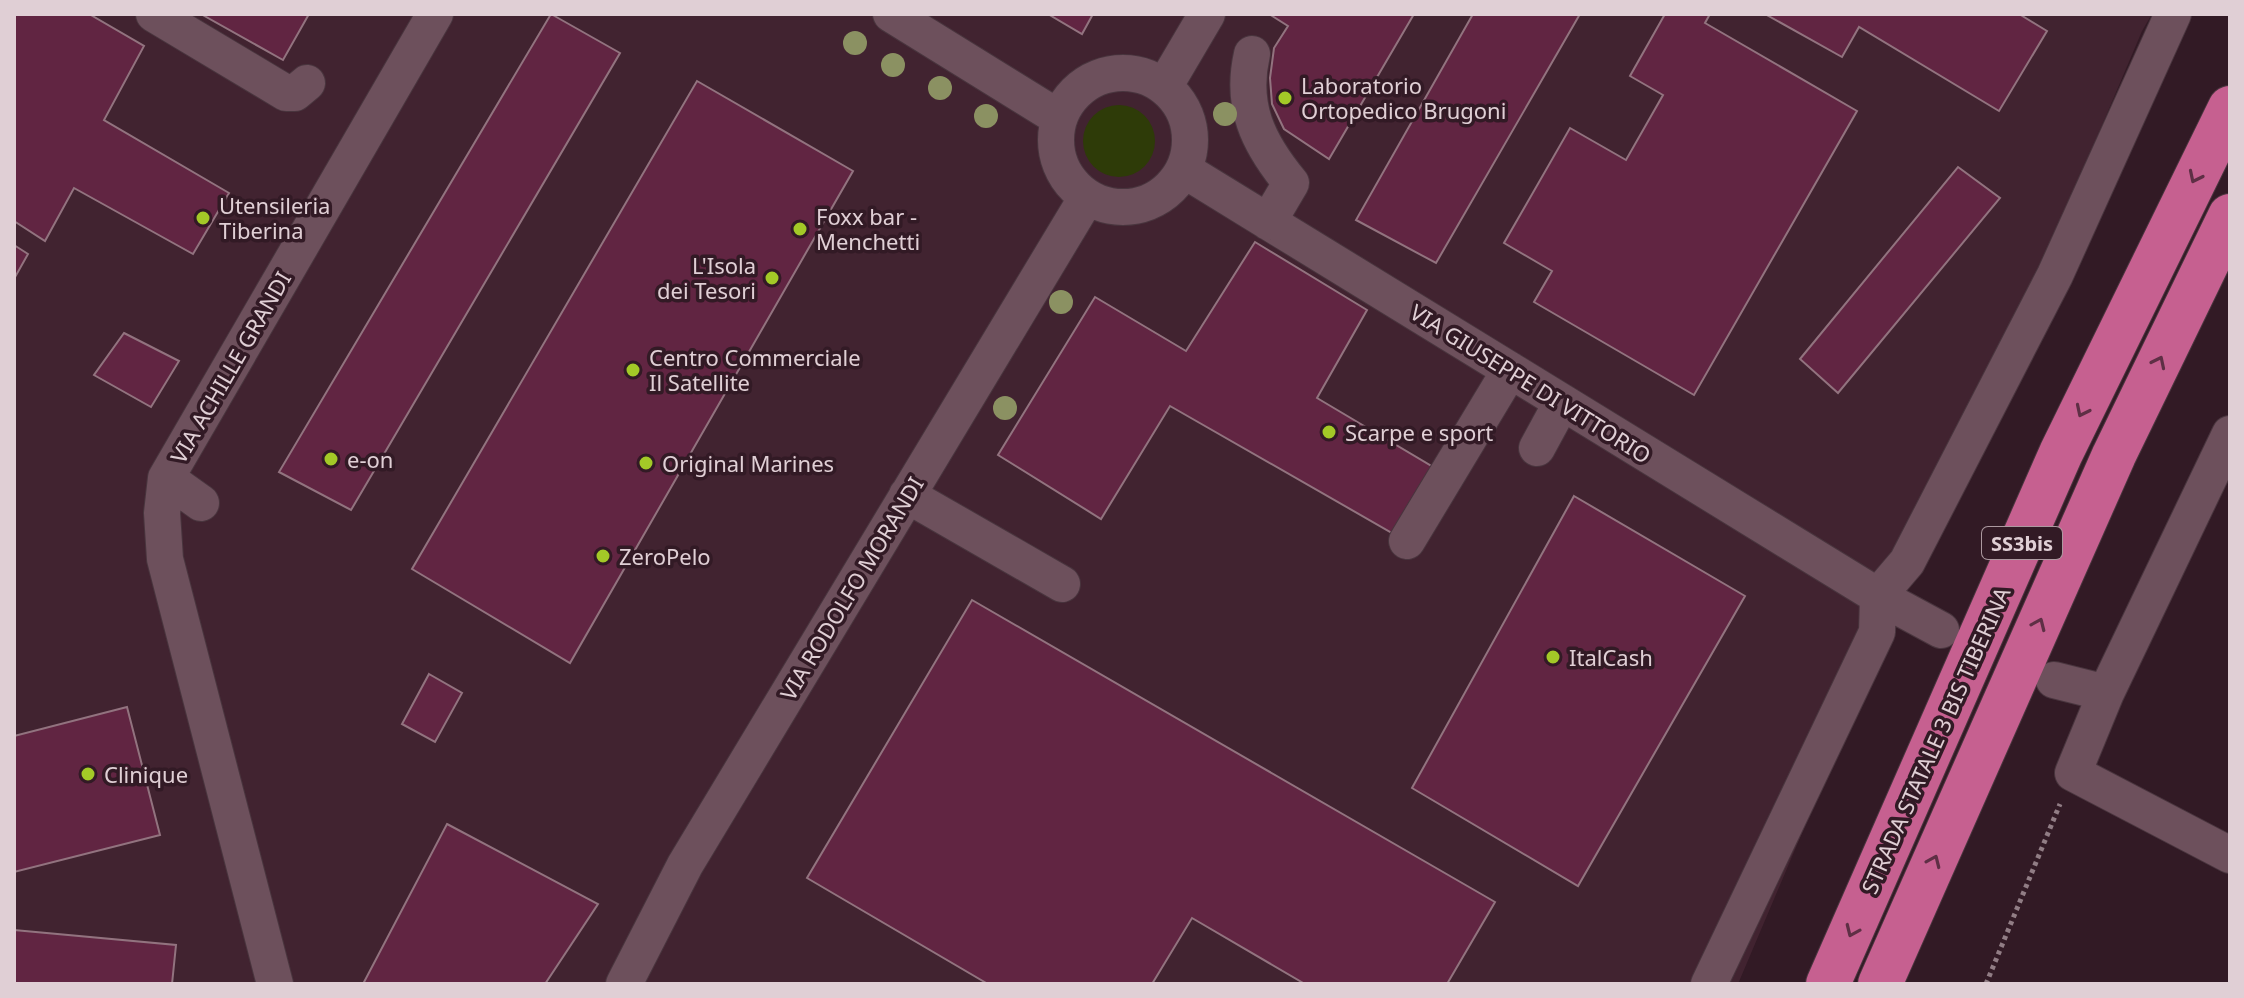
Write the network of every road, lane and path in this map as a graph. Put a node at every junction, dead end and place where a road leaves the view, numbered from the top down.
1 (154, 14) edge
2 (435, 14) edge
3 (891, 14) edge
4 (1207, 14) edge
5 (2173, 14) edge
6 (1252, 54) dead end
7 (307, 83) dead end
8 (1164, 87) junction
9 (2230, 108) edge
10 (1059, 118) junction
11 (1184, 170) junction
12 (1087, 197) junction
13 (2230, 216) edge
14 (1268, 222) junction
15 (2218, 246) edge
16 (1510, 370) junction
17 (1562, 402) junction
18 (2230, 434) edge
19 (1537, 448) dead end
20 (166, 478) junction
21 (907, 495) junction
22 (201, 503) dead end
23 (1407, 541) dead end
24 (1062, 584) dead end
25 (1878, 596) junction
26 (1941, 630) dead end
27 (2054, 680) dead end
28 (2106, 693) junction
29 (2073, 773) junction
30 (2230, 855) edge
31 (275, 984) edge
32 (624, 984) edge
33 (1709, 984) edge
34 (1828, 984) edge
35 (1880, 984) edge
36 (1986, 984) edge

1 - 7 street
2 - 20 street, VIA ACHILLE GRANDI
3 - 10 street
4 - 8 street
5 - 25 street
6 - 14 street
8 - 10 street
8 - 11 street
9 -> 34 highway, STRADA STATALE 3 BIS TIBERINA / SS3bis
10 - 12 street
11 - 12 street
11 - 14 street, VIA GIUSEPPE DI VITTORIO
12 - 21 street, VIA RODOLFO MORANDI
13 - 15 highway, SS3bis
14 - 16 street, VIA GIUSEPPE DI VITTORIO
35 -> 15 highway, SS3bis
16 - 17 street, VIA GIUSEPPE DI VITTORIO
16 - 23 street
17 - 19 street
17 - 25 street, VIA GIUSEPPE DI VITTORIO
18 - 28 street
20 - 22 street
20 - 31 street, VIA ACHILLE GRANDI
21 - 24 street
21 - 32 street, VIA RODOLFO MORANDI
25 - 26 street, VIA GIUSEPPE DI VITTORIO
25 - 33 street
27 - 28 street
28 - 29 street
29 - 30 street
29 - 36 path

